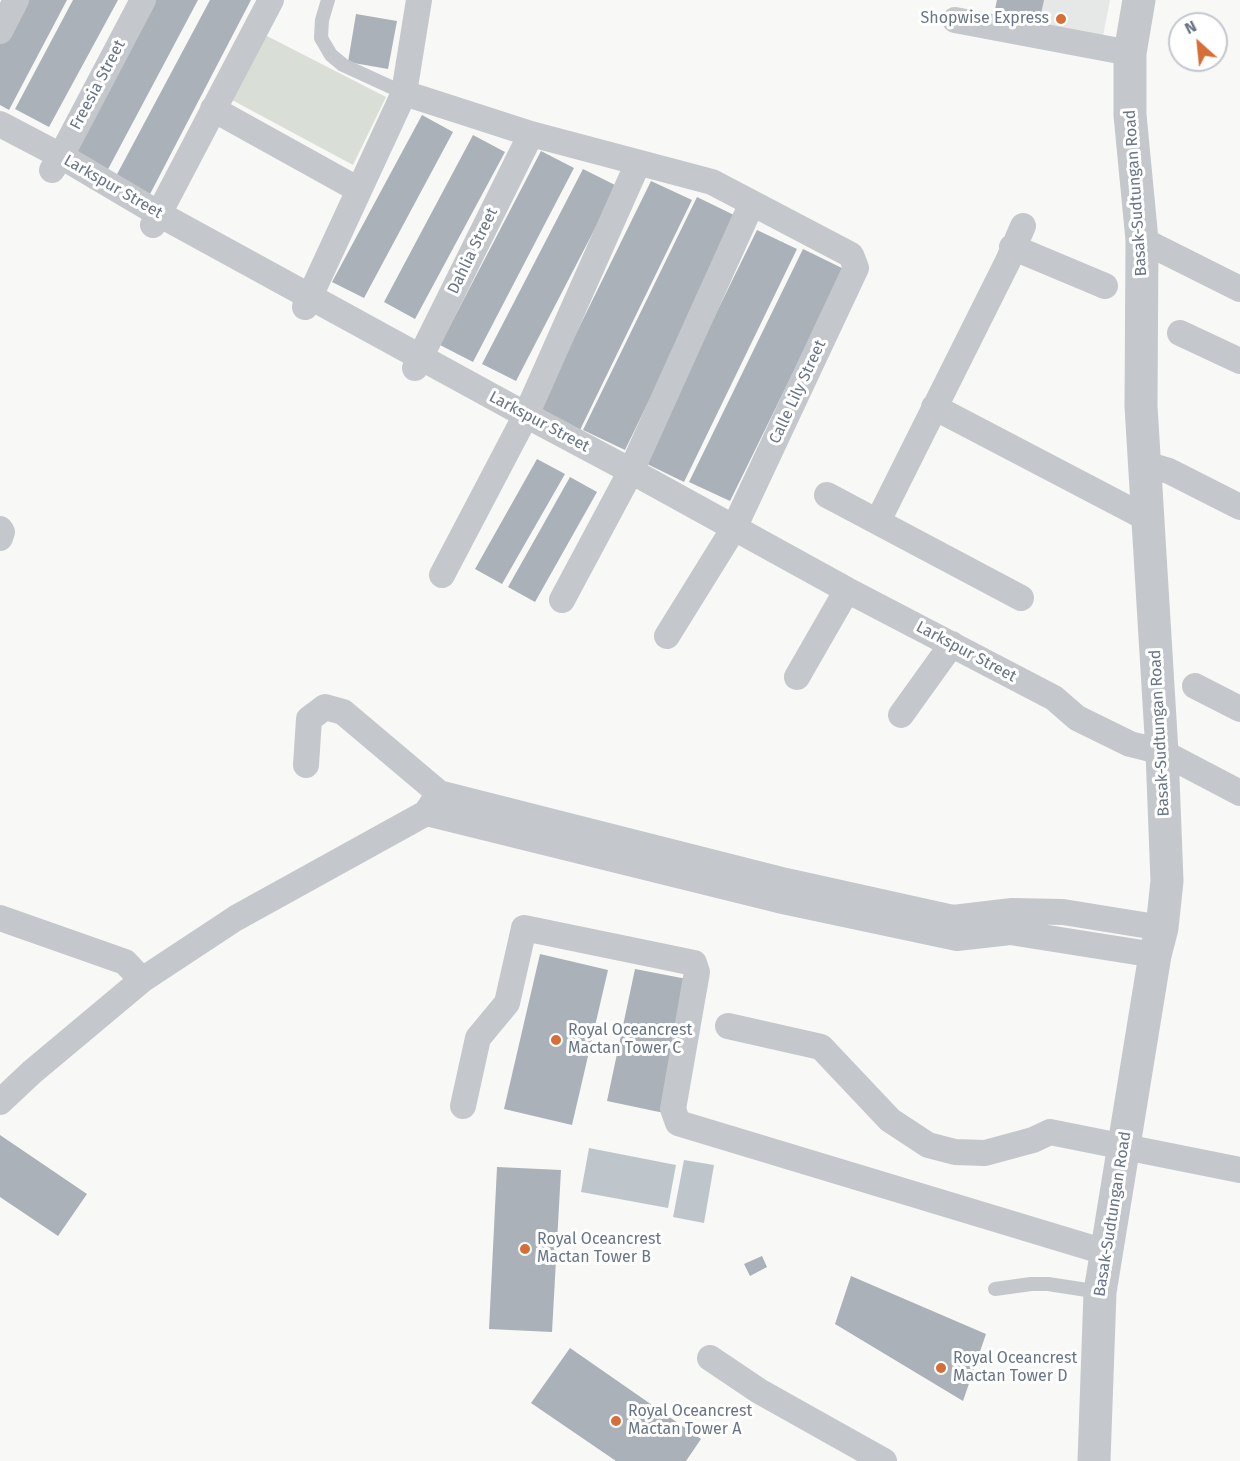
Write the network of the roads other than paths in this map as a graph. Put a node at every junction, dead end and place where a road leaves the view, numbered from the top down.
1 (16, 0) edge
2 (143, 0) edge
3 (271, 0) edge
4 (328, 0) edge
5 (419, 0) edge
6 (1139, 0) edge
7 (955, 20) dead end
8 (0, 31) edge
9 (1130, 53) junction
10 (404, 93) junction
11 (213, 109) junction
12 (0, 124) edge
13 (531, 134) junction
14 (0, 141) edge
15 (57, 163) junction
16 (638, 163) junction
17 (359, 190) junction
18 (752, 203) junction
19 (156, 220) junction
20 (1142, 240) junction
21 (1105, 286) dead end
22 (1240, 289) edge
23 (308, 302) junction
24 (1180, 333) dead end
25 (1240, 361) edge
26 (417, 363) junction
27 (934, 407) junction
28 (523, 421) junction
29 (1145, 465) junction
30 (627, 478) junction
31 (827, 495) dead end
32 (1240, 507) edge
33 (1148, 519) junction
34 (878, 521) junction
35 (0, 529) edge
36 (731, 534) junction
37 (0, 538) edge
38 (442, 575) dead end
39 (844, 596) junction
40 (1021, 597) dead end
41 (562, 600) dead end
42 (667, 636) dead end
43 (947, 650) junction
44 (797, 676) dead end
45 (1195, 686) dead end
46 (1240, 709) edge
47 (901, 715) dead end
48 (1162, 752) junction
49 (306, 765) dead end
50 (1240, 793) edge
51 (433, 803) junction
52 (0, 918) edge
53 (1158, 941) junction
54 (142, 980) junction
55 (728, 1026) dead end
56 (0, 1102) edge
57 (463, 1106) dead end
58 (1123, 1147) junction
59 (1240, 1170) edge
60 (1105, 1252) junction
61 (995, 1289) dead end
62 (1100, 1293) junction
63 (710, 1358) dead end
64 (884, 1461) edge
65 (1094, 1461) edge

1 - 8 street
2 - 15 street, Freesia Street
3 - 11 street
4 - 10 lane
5 - 10 street
6 - 9 street, Basak-Sudtungan Road
7 - 9 street
9 - 20 street, Basak-Sudtungan Road
10 - 13 street
10 - 17 street
11 - 17 street
11 - 19 street
12 - 15 street, Larkspur Street
13 - 16 street
13 - 26 street, Dahlia Street
14 - 15 street, Larkspur Street
15 - 19 street, Larkspur Street
16 - 18 street
16 - 28 street
17 - 23 street
18 - 30 street
18 - 36 street, Calle Lily Street
19 - 23 street, Larkspur Street
20 - 22 street
20 - 29 street, Basak-Sudtungan Road
21 - 27 street
23 - 26 street, Larkspur Street
24 - 25 street
26 - 28 street, Larkspur Street
27 - 33 street
27 - 34 street
28 - 30 street, Larkspur Street
28 - 38 street
29 - 32 street
29 - 33 street, Basak-Sudtungan Road
30 - 36 street, Larkspur Street
30 - 41 street
31 - 34 street
33 - 48 street, Basak-Sudtungan Road
34 - 40 street
35 - 37 street
36 - 39 street, Larkspur Street
36 - 42 street, Calle Lily Street
39 - 43 street, Larkspur Street
39 - 44 street
43 - 47 street
43 - 48 street, Larkspur Street
45 - 46 street
48 - 50 street, Larkspur Street
48 - 53 street, Basak-Sudtungan Road
49 - 51 street
51 - 53 street
51 - 54 street
52 - 54 street
53 - 58 street, Basak-Sudtungan Road
54 - 56 street
55 - 58 street
57 - 60 street
58 - 59 street
58 - 60 street, Basak-Sudtungan Road
60 - 62 street, Basak-Sudtungan Road
61 - 62 lane
62 - 65 street, Basak-Sudtungan Road
63 - 64 street

